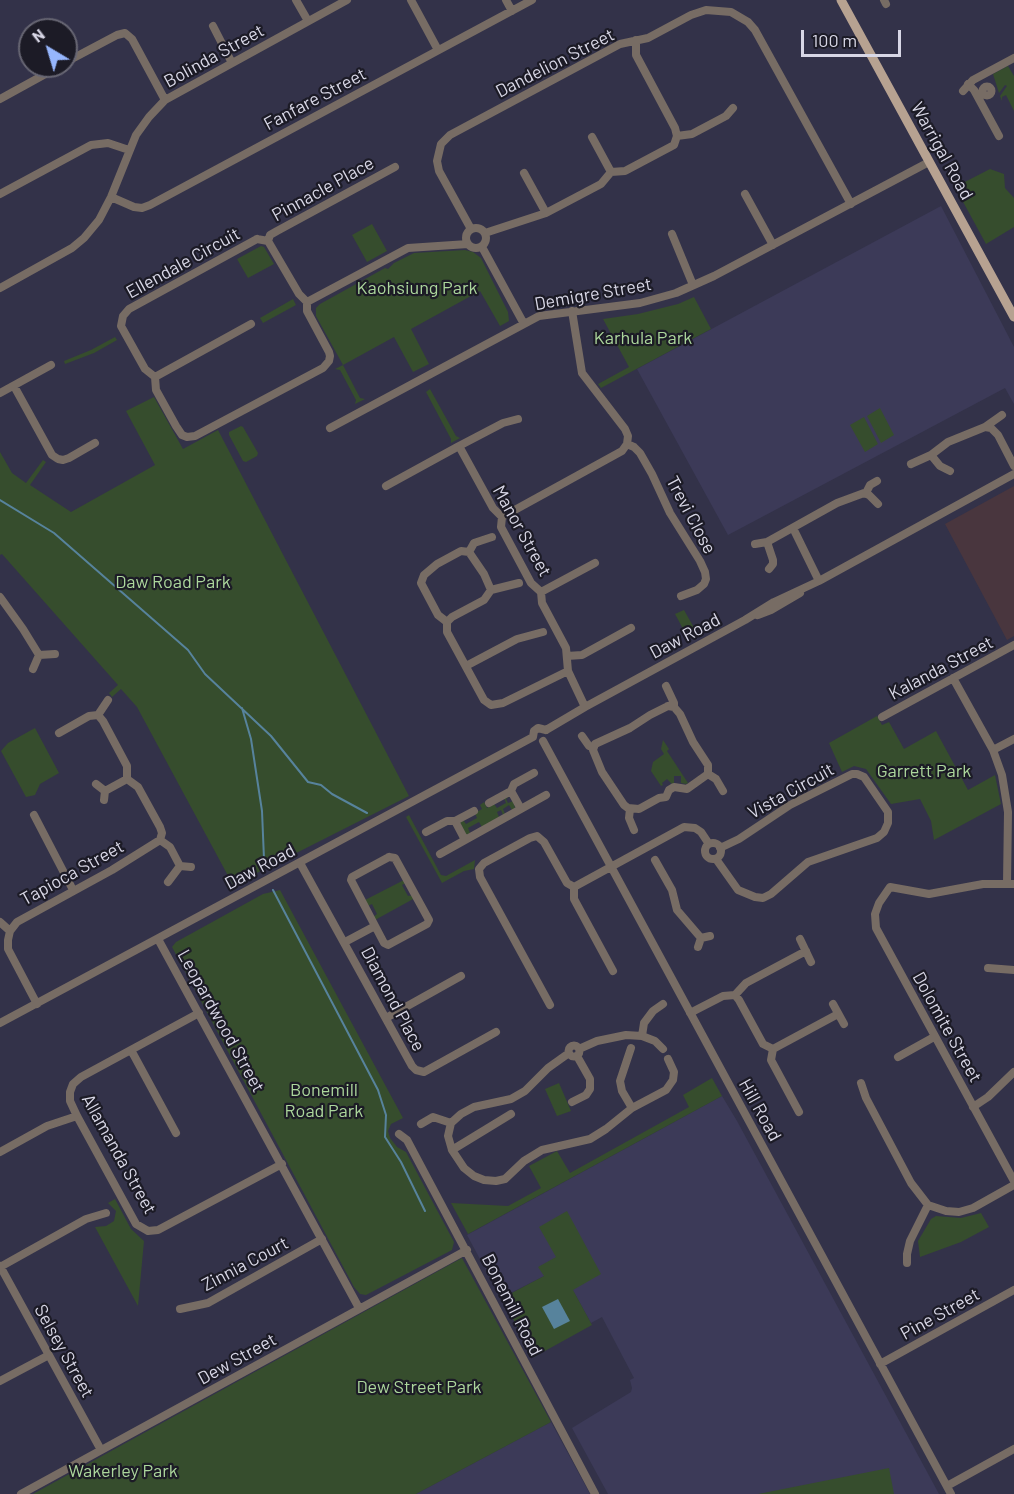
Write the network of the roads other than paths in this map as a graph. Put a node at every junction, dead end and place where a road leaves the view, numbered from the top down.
1 (296, 0) edge
2 (347, 0) edge
3 (411, 0) edge
4 (506, 0) edge
5 (532, 0) edge
6 (841, 0) edge
7 (512, 11) junction
8 (308, 21) junction
9 (213, 26) dead end
10 (636, 40) junction
11 (438, 50) junction
12 (78, 56) edge
13 (1014, 58) edge
14 (232, 63) junction
15 (38, 78) edge
16 (0, 99) edge
17 (165, 100) junction
18 (733, 108) dead end
19 (677, 135) junction
20 (999, 136) dead end
21 (592, 137) dead end
22 (129, 150) junction
23 (929, 162) junction
24 (395, 167) dead end
25 (611, 172) junction
26 (524, 173) dead end
27 (0, 194) edge
28 (745, 194) dead end
29 (111, 197) junction
30 (851, 204) junction
31 (546, 213) junction
32 (471, 230) junction
33 (485, 233) junction
34 (672, 234) dead end
35 (268, 241) junction
36 (468, 244) junction
37 (773, 245) junction
38 (482, 247) junction
39 (693, 285) junction
40 (0, 288) edge
41 (307, 302) junction
42 (572, 311) junction
43 (1014, 318) edge
44 (251, 324) dead end
45 (524, 324) junction
46 (51, 365) dead end
47 (155, 377) junction
48 (14, 386) junction
49 (0, 393) edge
50 (1002, 415) dead end
51 (518, 419) dead end
52 (985, 427) junction
53 (330, 428) dead end
54 (95, 444) dead end
55 (627, 444) junction
56 (459, 447) junction
57 (931, 455) junction
58 (911, 464) dead end
59 (1014, 466) edge
60 (950, 471) dead end
61 (1014, 474) edge
62 (877, 481) dead end
63 (386, 486) dead end
64 (866, 493) junction
65 (878, 504) dead end
66 (502, 517) junction
67 (793, 528) junction
68 (492, 537) dead end
69 (767, 542) junction
70 (755, 544) dead end
71 (469, 552) junction
72 (595, 563) dead end
73 (769, 569) dead end
74 (819, 580) junction
75 (519, 583) dead end
76 (491, 590) junction
77 (541, 592) junction
78 (681, 596) dead end
79 (0, 597) edge
80 (447, 622) junction
81 (631, 628) dead end
82 (543, 632) dead end
83 (1014, 645) edge
84 (55, 654) dead end
85 (39, 655) junction
86 (567, 656) junction
87 (466, 666) junction
88 (33, 669) dead end
89 (567, 671) junction
90 (953, 678) junction
91 (666, 686) dead end
92 (108, 700) dead end
93 (585, 707) junction
94 (674, 707) junction
95 (98, 716) junction
96 (882, 717) dead end
97 (546, 730) junction
98 (58, 733) dead end
99 (582, 736) dead end
100 (533, 737) junction
101 (1014, 739) edge
102 (543, 741) junction
103 (594, 747) junction
104 (993, 750) junction
105 (534, 773) dead end
106 (708, 774) junction
107 (127, 779) junction
108 (96, 784) dead end
109 (105, 791) junction
110 (511, 791) junction
111 (723, 791) dead end
112 (546, 795) dead end
113 (1011, 799) edge
114 (104, 800) dead end
115 (489, 803) dead end
116 (521, 809) junction
117 (630, 809) junction
118 (474, 811) dead end
119 (34, 815) dead end
120 (455, 821) junction
121 (634, 830) dead end
122 (426, 832) dead end
123 (160, 840) junction
124 (465, 840) junction
125 (709, 844) junction
126 (720, 848) junction
127 (440, 854) dead end
128 (716, 859) junction
129 (655, 860) dead end
130 (300, 862) junction
131 (180, 866) junction
132 (612, 866) junction
133 (190, 867) dead end
134 (168, 882) dead end
135 (1010, 884) edge
136 (574, 887) junction
137 (73, 890) junction
138 (0, 922) edge
139 (375, 926) junction
140 (10, 931) junction
141 (158, 939) junction
142 (800, 939) dead end
143 (345, 942) junction
144 (698, 947) dead end
145 (806, 951) junction
146 (811, 962) dead end
147 (988, 968) dead end
148 (1014, 970) edge
149 (613, 971) dead end
150 (461, 976) dead end
151 (735, 995) junction
152 (37, 1004) junction
153 (663, 1004) dead end
154 (833, 1004) dead end
155 (550, 1005) dead end
156 (199, 1013) junction
157 (690, 1013) junction
158 (838, 1014) junction
159 (386, 1018) junction
160 (0, 1023) edge
161 (844, 1024) dead end
162 (496, 1032) dead end
163 (642, 1036) junction
164 (934, 1037) junction
165 (630, 1048) dead end
166 (663, 1049) dead end
167 (131, 1050) junction
168 (773, 1050) junction
169 (575, 1053) junction
170 (898, 1057) dead end
171 (668, 1059) dead end
172 (1014, 1072) edge
173 (861, 1083) dead end
174 (572, 1102) dead end
175 (974, 1107) junction
176 (632, 1108) junction
177 (799, 1112) dead end
178 (511, 1113) dead end
179 (77, 1116) junction
180 (451, 1123) junction
181 (421, 1124) dead end
182 (176, 1133) dead end
183 (399, 1134) dead end
184 (452, 1150) junction
185 (0, 1152) edge
186 (282, 1164) junction
187 (1014, 1183) edge
188 (928, 1204) junction
189 (106, 1214) dead end
190 (322, 1239) junction
191 (467, 1250) junction
192 (907, 1263) dead end
193 (0, 1266) edge
194 (1014, 1290) edge
195 (359, 1308) junction
196 (180, 1309) dead end
197 (49, 1354) junction
198 (880, 1364) junction
199 (0, 1381) edge
200 (1014, 1449) edge
201 (101, 1450) junction
202 (947, 1486) junction
203 (21, 1494) edge
204 (595, 1494) edge
205 (951, 1494) edge

1 - 8 street
2 - 8 street, Bolinda Street
3 - 11 street
4 - 7 street
5 - 7 street, Fanfare Street
6 - 23 main road, Warrigal Road
7 - 11 street, Fanfare Street
8 - 14 street, Bolinda Street
9 - 14 street
10 - 19 street
10 - 30 street, Dandelion Street
10 - 32 street, Dandelion Street
11 - 29 street, Fanfare Street
12 - 17 street
13 - 20 street
14 - 17 street, Bolinda Street
15 - 16 street
17 - 22 street, Bolinda Street
18 - 19 street
19 - 25 street
21 - 25 street
22 - 27 street
22 - 29 street, Bolinda Street
23 - 30 street, Demigre Street
23 - 43 main road, Warrigal Road
24 - 35 street, Pinnacle Place
25 - 31 street
26 - 31 street
28 - 37 street
29 - 40 street, Bolinda Street
30 - 37 street, Demigre Street
31 - 33 street
32 - 33 street
32 - 36 street
33 - 38 street
34 - 39 street
35 - 41 street, Ellendale Circuit
35 - 47 street, Ellendale Circuit
36 - 38 street
36 - 41 street
37 - 39 street, Demigre Street
38 - 45 street
39 - 42 street, Demigre Street
41 - 47 street, Ellendale Circuit
42 - 45 street, Demigre Street
42 - 55 street
44 - 47 street
45 - 53 street, Demigre Street
46 - 48 street
48 - 49 street
48 - 54 street
50 - 52 street
51 - 56 street
52 - 57 street
52 - 59 street
55 - 66 street
55 - 78 street, Trevi Close
56 - 63 street
56 - 66 street, Manor Street
57 - 58 street
57 - 60 street
61 - 74 street, Daw Road
62 - 64 street
64 - 65 street
64 - 67 street
66 - 77 street, Manor Street
67 - 69 street
67 - 74 street
68 - 71 street
69 - 70 street
69 - 73 street
71 - 76 street
71 - 80 street
72 - 77 street
74 - 93 street, Daw Road
75 - 76 street
76 - 80 street
77 - 86 street, Manor Street
79 - 85 street
80 - 87 street
81 - 86 street
82 - 87 street
83 - 90 street, Kalanda Street
84 - 85 street
85 - 88 street
86 - 89 street, Manor Street
87 - 89 street
89 - 93 street, Manor Street
90 - 96 street, Kalanda Street
90 - 104 street
91 - 94 street
92 - 95 street
93 - 97 street, Daw Road
94 - 103 street
94 - 106 street
95 - 98 street
95 - 107 street
97 - 100 street, Daw Road
97 - 102 street
99 - 103 street
100 - 102 street
100 - 130 street, Daw Road
101 - 104 street
102 - 132 street, Hill Road
103 - 117 street
104 - 113 street
105 - 110 street
106 - 111 street
106 - 117 street
107 - 109 street
107 - 123 street
108 - 109 street
109 - 114 street
110 - 115 street
110 - 116 street
112 - 116 street
113 - 135 street
116 - 124 street
117 - 121 street
118 - 120 street
119 - 137 street
120 - 122 street
120 - 124 street
123 - 131 street
123 - 137 street, Tapioca Street
124 - 127 street
125 - 126 street
125 - 128 street
125 - 132 street
126 - 128 street
126 - 128 street, Vista Circuit
129 - 144 street
130 - 141 street, Daw Road
130 - 143 street, Diamond Place
131 - 133 street
131 - 134 street
132 - 136 street
132 - 157 street, Hill Road
135 - 164 street, Dolomite Street
136 - 149 street
136 - 155 street
137 - 140 street, Tapioca Street
138 - 140 street
139 - 139 street
139 - 143 street
140 - 152 street, Tapioca Street
141 - 152 street, Daw Road
141 - 156 street, Leopardwood Street
142 - 145 street
143 - 159 street, Diamond Place
145 - 146 street
145 - 151 street
147 - 148 street
150 - 159 street
151 - 157 street
151 - 168 street
152 - 160 street, Daw Road
153 - 163 street
154 - 158 street
156 - 167 street, Allamanda Street
156 - 186 street, Leopardwood Street
157 - 198 street, Hill Road
158 - 161 street
158 - 168 street
159 - 162 street, Diamond Place
163 - 166 street
163 - 169 street
164 - 170 street
164 - 175 street, Dolomite Street
165 - 176 street
167 - 179 street, Allamanda Street
167 - 182 street
168 - 177 street
169 - 174 street
169 - 180 street
171 - 176 street
172 - 175 street
173 - 188 street
175 - 187 street, Dolomite Street
176 - 184 street
178 - 184 street
179 - 185 street
179 - 186 street, Allamanda Street
180 - 181 street
180 - 184 street
183 - 191 street, Bonemill Road
186 - 190 street, Leopardwood Street
187 - 188 street
188 - 192 street
189 - 193 street
190 - 195 street, Leopardwood Street
190 - 196 street, Zinnia Court
191 - 195 street, Dew Street
191 - 204 street, Bonemill Road
193 - 197 street, Selsey Street
194 - 198 street, Pine Street
195 - 201 street, Dew Street
197 - 199 street
197 - 201 street, Selsey Street
198 - 202 street, Hill Road
200 - 202 street
201 - 203 street, Dew Street
202 - 205 street, Hill Road

